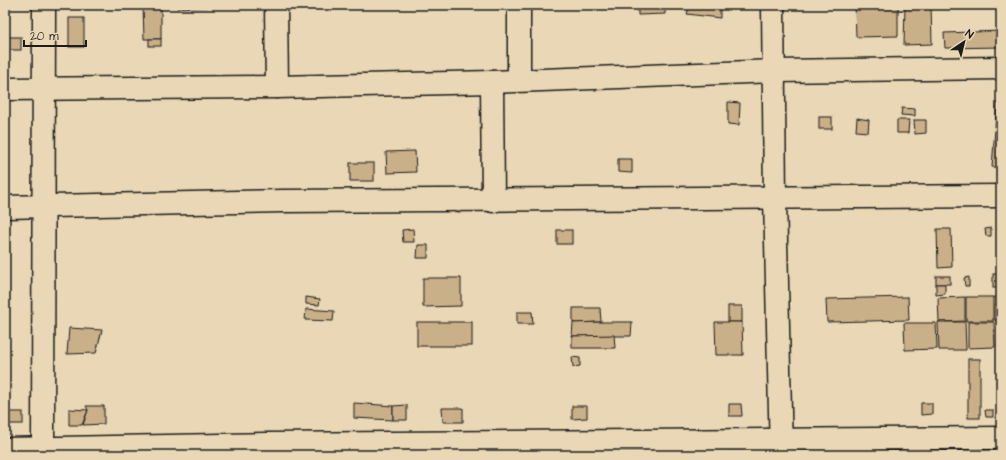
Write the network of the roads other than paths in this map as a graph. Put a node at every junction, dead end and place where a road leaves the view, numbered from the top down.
1 (44, 5) edge
2 (276, 5) edge
3 (519, 5) edge
4 (773, 5) edge
5 (1001, 68) edge
6 (775, 71) junction
7 (519, 80) junction
8 (492, 82) junction
9 (278, 86) junction
10 (5, 89) edge
11 (43, 90) junction
12 (1001, 196) edge
13 (774, 198) junction
14 (493, 201) junction
15 (43, 205) junction
16 (5, 207) edge
17 (1001, 438) edge
18 (781, 448) edge
19 (5, 449) edge
20 (43, 452) edge

1 - 11 street
2 - 9 street
3 - 7 street
4 - 6 street
5 - 6 street
6 - 7 street
6 - 13 street
7 - 8 street
8 - 9 street
8 - 14 street
9 - 11 street
10 - 11 street
11 - 15 street
12 - 13 street
13 - 14 street
13 - 18 street
14 - 15 street
15 - 16 street
15 - 20 street
17 - 18 street
18 - 20 street
19 - 20 street

